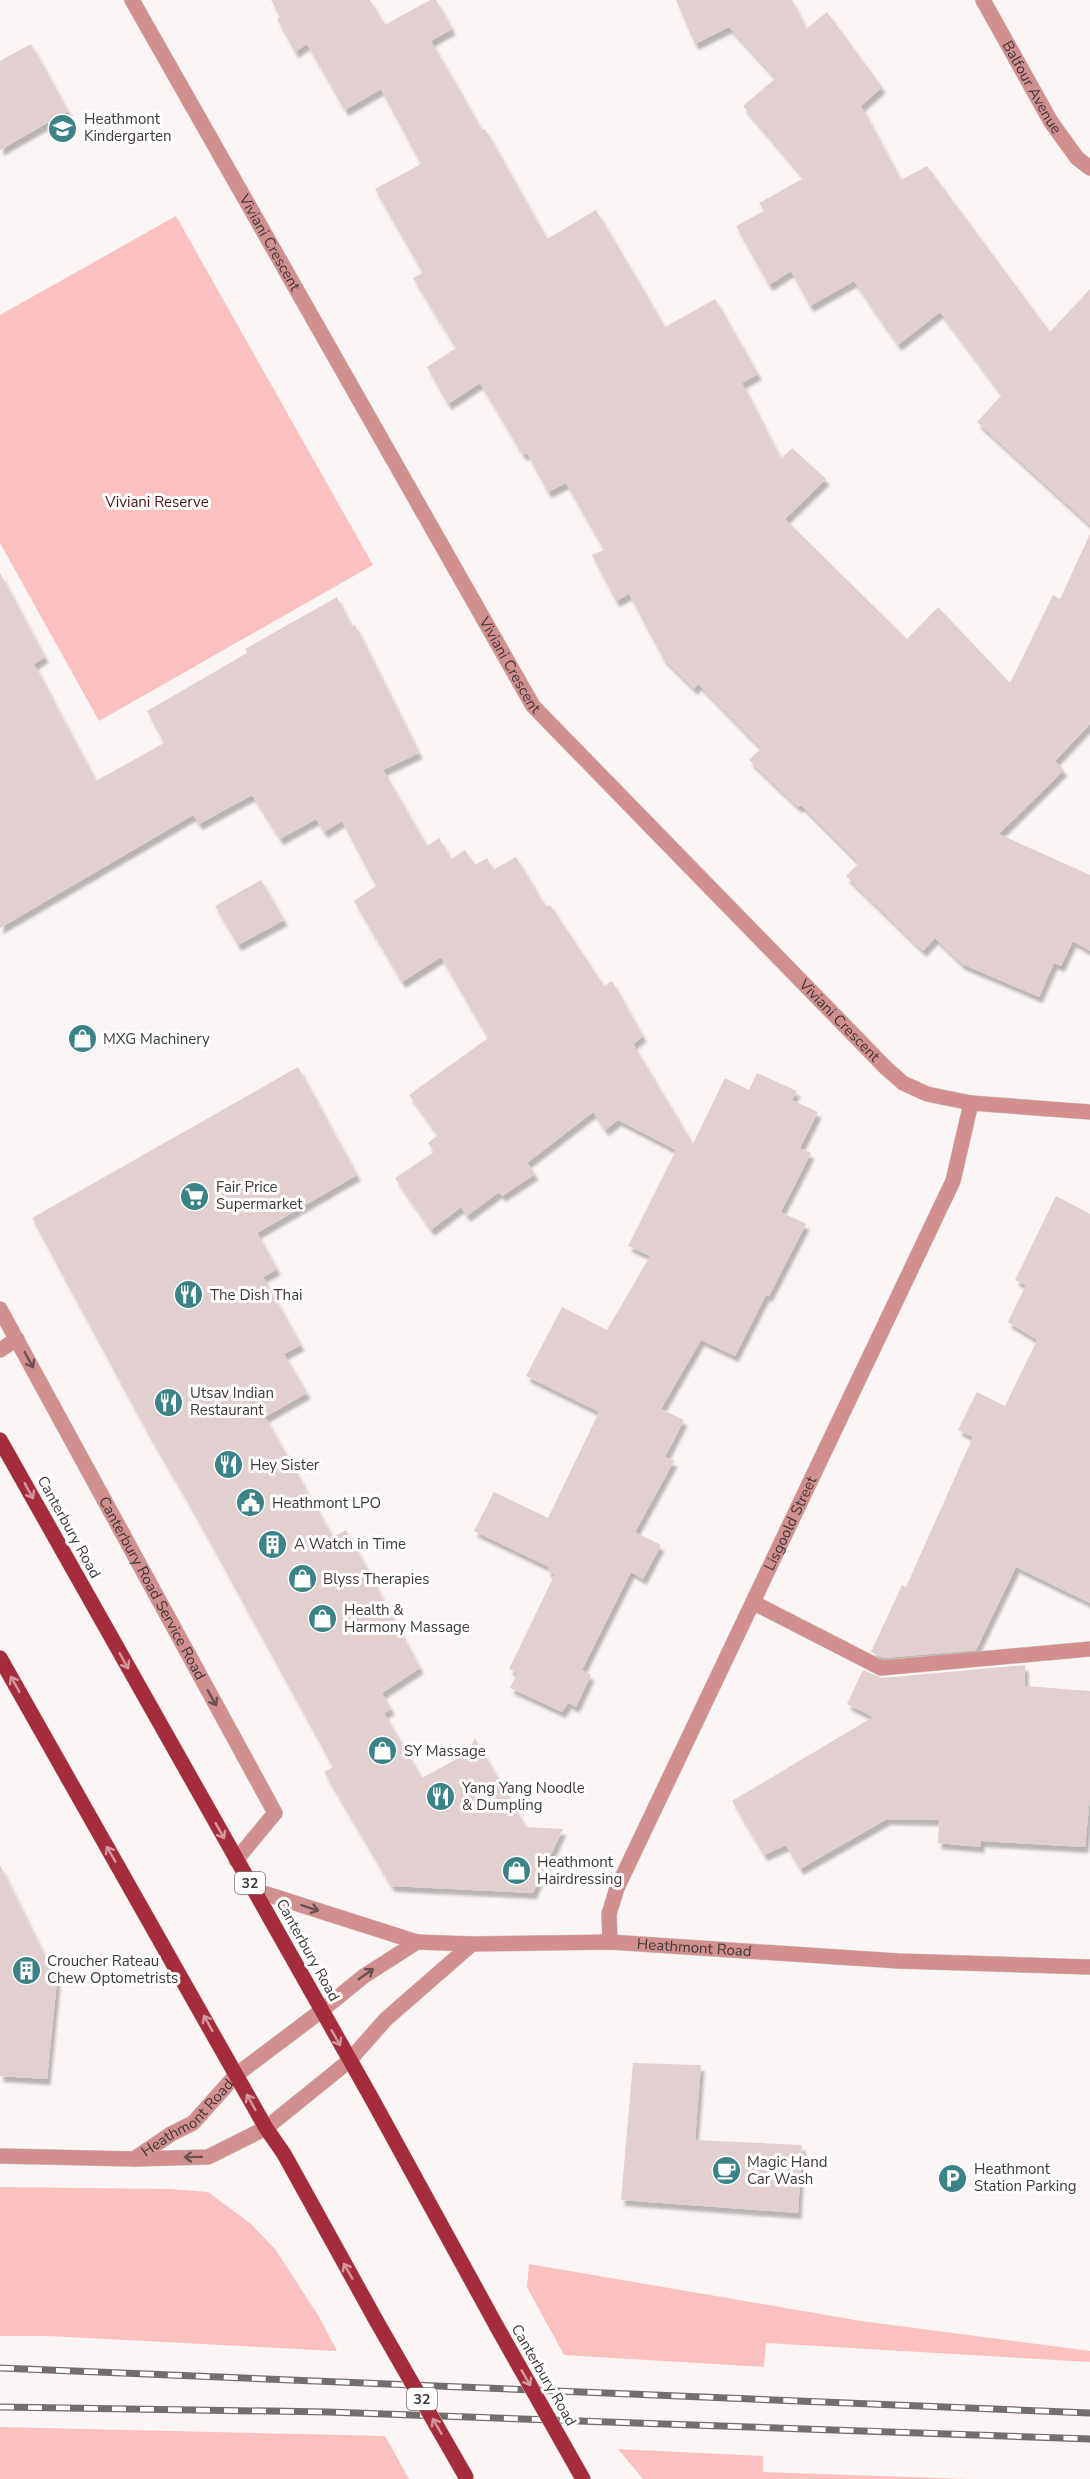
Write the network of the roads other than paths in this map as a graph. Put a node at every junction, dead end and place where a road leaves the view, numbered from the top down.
1 (132, 0) edge
2 (983, 0) edge
3 (1090, 168) edge
4 (971, 1103) junction
5 (1090, 1112) edge
6 (0, 1309) edge
7 (17, 1339) junction
8 (0, 1350) edge
9 (0, 1440) edge
10 (754, 1603) junction
11 (1090, 1649) edge
12 (0, 1658) edge
13 (236, 1860) junction
14 (254, 1890) junction
15 (417, 1942) junction
16 (610, 1942) junction
17 (471, 1944) junction
18 (1090, 1967) edge
19 (321, 2011) junction
20 (349, 2061) junction
21 (236, 2075) junction
22 (266, 2128) junction
23 (0, 2156) edge
24 (134, 2159) junction
25 (467, 2478) edge
26 (583, 2479) edge

1 - 4 street, Viviani Crescent
2 - 3 street, Balfour Avenue
4 - 5 street, Viviani Crescent
4 - 10 street, Lisgoold Street
6 - 7 street, Canterbury Road Service Road
7 - 8 street
7 -> 13 street, Canterbury Road Service Road
9 -> 13 main road, Canterbury Road / 32
10 - 11 street
10 - 16 street, Lisgoold Street
21 -> 12 main road, 32
13 - 14 main road, Canterbury Road / 32
14 -> 15 street, Heathmont Road
14 - 19 main road, Canterbury Road / 32
15 - 17 street, Heathmont Road
19 -> 15 street
16 - 17 street, Heathmont Road
16 - 18 street, Heathmont Road
17 - 20 street, Heathmont Road
19 -> 20 main road, Canterbury Road / 32
19 - 21 street, Heathmont Road
20 - 22 street, Heathmont Road
20 -> 26 main road, Canterbury Road / 32, bridge
22 -> 21 main road, 32
21 - 24 street, Heathmont Road
22 -> 24 street, Heathmont Road
25 -> 22 main road, 32, bridge
23 - 24 street, Heathmont Road

